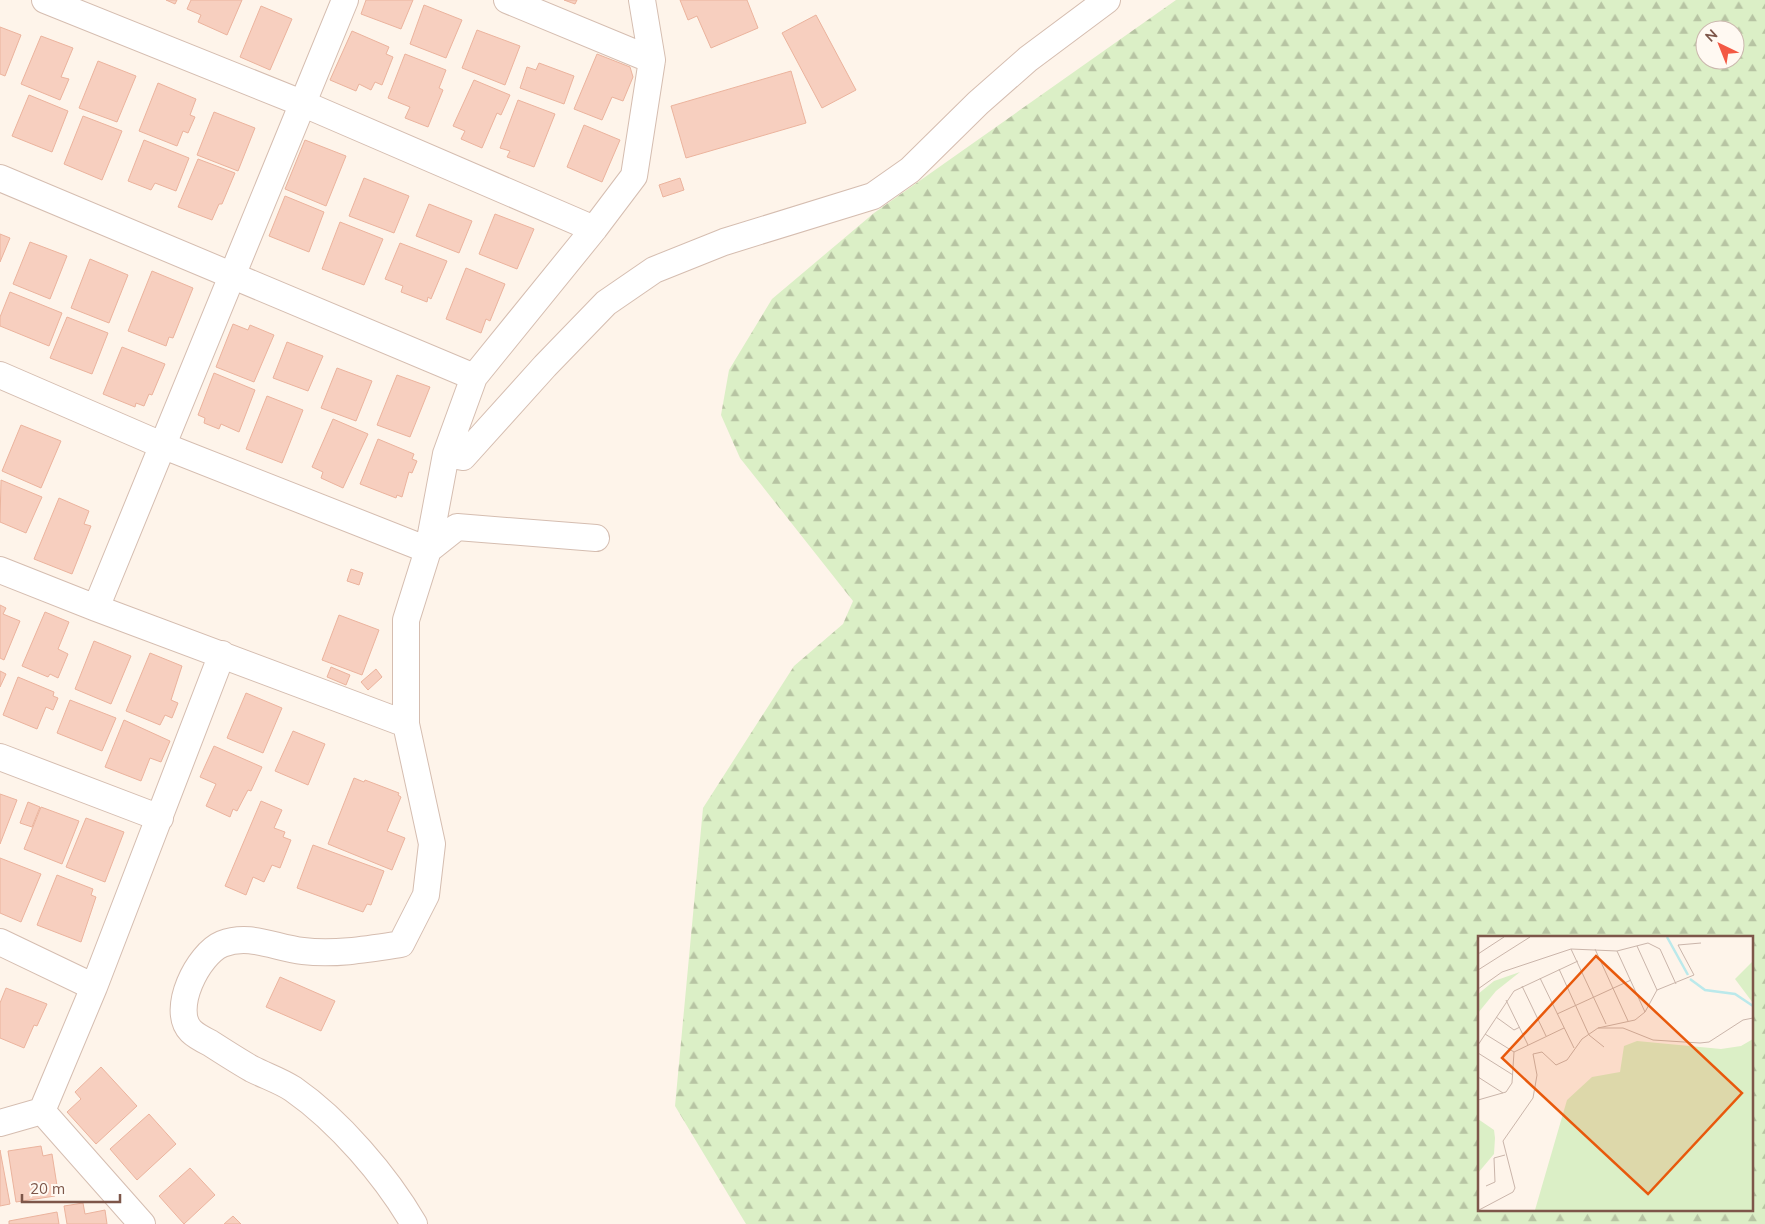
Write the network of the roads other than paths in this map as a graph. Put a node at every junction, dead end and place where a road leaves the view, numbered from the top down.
1 (45, 0) edge
2 (345, 0) edge
3 (507, 0) edge
4 (642, 0) edge
5 (1107, 0) edge
6 (652, 60) junction
7 (304, 104) junction
8 (0, 178) edge
9 (594, 229) junction
10 (233, 274) junction
11 (0, 375) edge
12 (474, 377) junction
13 (164, 446) junction
14 (446, 454) junction
15 (596, 538) dead end
16 (428, 550) junction
17 (0, 570) edge
18 (96, 608) junction
19 (222, 654) junction
20 (406, 724) junction
21 (0, 757) edge
22 (160, 818) junction
23 (0, 942) edge
24 (94, 986) junction
25 (42, 1111) junction
26 (0, 1123) edge
27 (142, 1224) edge
28 (414, 1224) edge

1 - 7 street
2 - 7 street
3 - 6 street
4 - 6 street
5 - 14 street
6 - 9 street
7 - 9 street
7 - 10 street
8 - 10 street
9 - 12 street
10 - 12 street
10 - 13 street
11 - 13 street
12 - 14 street
13 - 16 street
13 - 18 street
14 - 16 street
15 - 16 street
16 - 20 street
17 - 18 street
18 - 19 street
19 - 20 street
19 - 22 street
20 - 28 street
21 - 22 street
22 - 24 street
23 - 24 street
24 - 25 street
25 - 26 street
25 - 27 street

